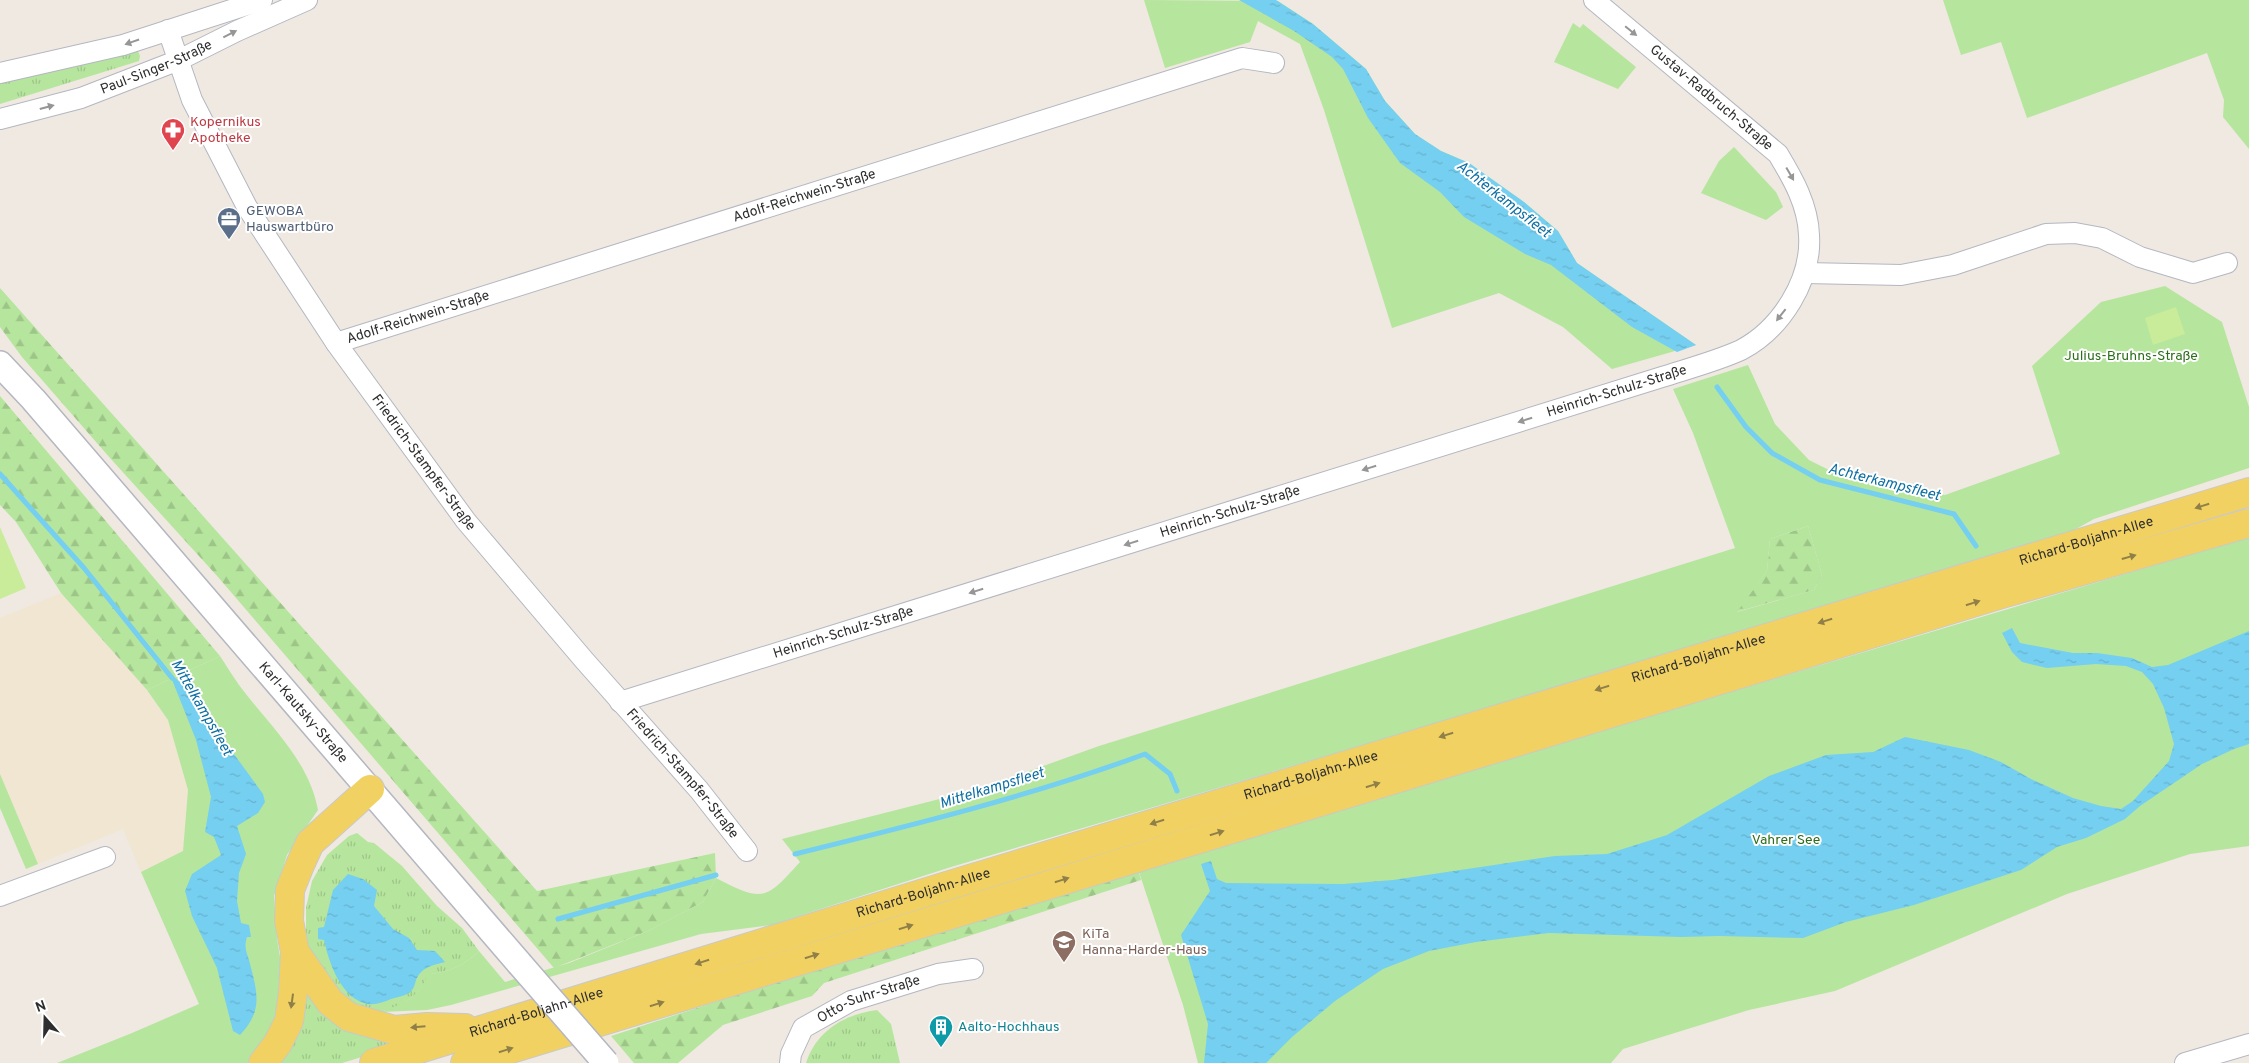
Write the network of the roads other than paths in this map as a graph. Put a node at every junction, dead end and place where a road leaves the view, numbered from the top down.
1 (262, 0) edge
2 (307, 0) edge
3 (1594, 0) edge
4 (168, 30) junction
5 (179, 60) junction
6 (1274, 63) dead end
7 (0, 74) edge
8 (0, 120) edge
9 (2226, 263) dead end
10 (1805, 272) junction
11 (336, 343) junction
12 (0, 364) edge
13 (2249, 492) edge
14 (2249, 523) edge
15 (620, 702) junction
16 (370, 789) junction
17 (747, 851) dead end
18 (104, 857) dead end
19 (0, 896) edge
20 (295, 952) junction
21 (973, 970) dead end
22 (484, 1029) junction
23 (548, 1038) junction
24 (2249, 1044) edge
25 (263, 1063) edge
26 (374, 1063) edge
27 (465, 1063) edge
28 (528, 1063) edge
29 (606, 1063) edge
30 (790, 1063) edge
31 (2185, 1063) edge

1 - 4 street, Paul-Singer-Straße
5 -> 2 street, Paul-Singer-Straße
3 -> 10 street, Gustav-Radbruch-Straße
4 - 5 street, Friedrich-Stampfer-Straße
4 -> 7 street, Paul-Singer-Straße
8 -> 5 street, Paul-Singer-Straße
5 - 11 street, Friedrich-Stampfer-Straße
6 - 11 street, Adolf-Reichwein-Straße
9 - 10 street
10 -> 15 street, Heinrich-Schulz-Straße
11 - 15 street, Friedrich-Stampfer-Straße
12 - 16 street, Karl-Kautsky-Straße
13 -> 22 main road, Richard-Boljahn-Allee
23 -> 14 main road, Richard-Boljahn-Allee
15 - 17 street, Friedrich-Stampfer-Straße
16 - 20 main road
16 - 29 street, Karl-Kautsky-Straße, bridge
18 - 19 street
22 -> 20 main road
20 -> 25 main road
21 - 30 street, Otto-Suhr-Straße
22 - 26 main road, Richard-Boljahn-Allee
27 -> 23 main road, Richard-Boljahn-Allee
23 - 28 main road
24 - 31 street

